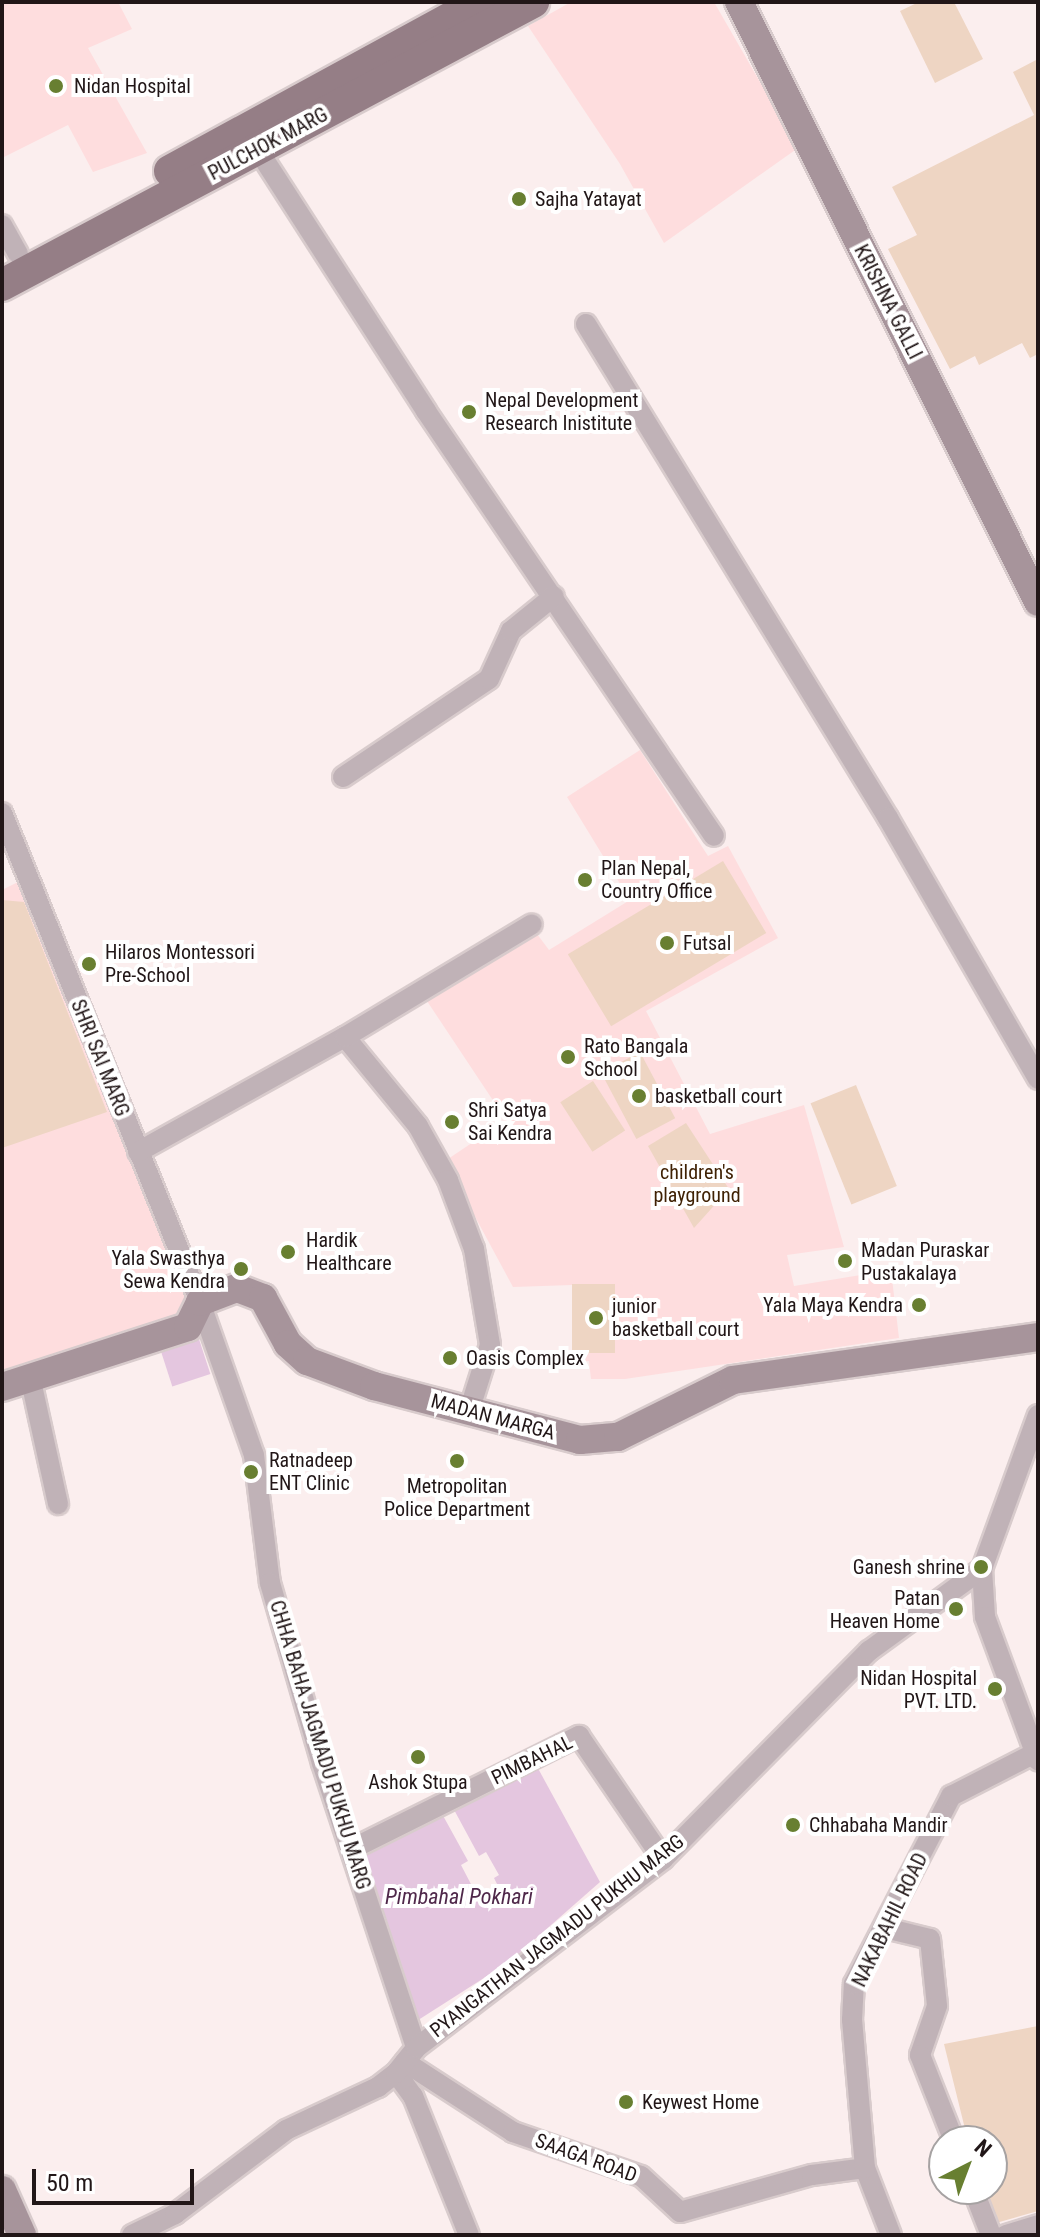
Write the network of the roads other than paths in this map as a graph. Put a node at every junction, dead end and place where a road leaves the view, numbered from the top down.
1 (480, 2) edge
2 (533, 2) edge
3 (739, 2) edge
4 (258, 150) junction
5 (2, 225) edge
6 (10, 258) edge
7 (2, 285) edge
8 (586, 324) dead end
9 (554, 596) junction
10 (1038, 602) edge
11 (343, 777) dead end
12 (2, 813) edge
13 (714, 836) dead end
14 (532, 924) dead end
15 (345, 1037) junction
16 (1038, 1079) edge
17 (138, 1152) junction
18 (200, 1302) junction
19 (1038, 1337) edge
20 (31, 1381) junction
21 (2, 1387) edge
22 (470, 1408) junction
23 (1038, 1415) edge
24 (58, 1504) dead end
25 (982, 1569) junction
26 (1036, 1757) edge
27 (352, 1849) junction
28 (663, 1859) junction
29 (885, 1928) junction
30 (406, 2061) junction
31 (948, 2125) edge
32 (865, 2168) junction
33 (2, 2190) edge
34 (979, 2205) edge
35 (1038, 2225) edge
36 (22, 2235) edge
37 (132, 2235) edge
38 (469, 2235) edge
39 (891, 2235) edge
40 (991, 2235) edge
41 (1006, 2235) edge

1 - 6 main road, PULCHOK MARG
2 - 4 main road, PULCHOK MARG
3 - 10 street, KRISHNA GALLI
4 - 7 main road, PULCHOK MARG
4 - 9 street
5 - 6 street
8 - 16 street
9 - 11 street
9 - 13 street
12 - 17 street, SHRI SAI MARG
14 - 15 street
15 - 17 street
15 - 22 street
17 - 18 street, SHRI SAI MARG
18 - 20 street
18 - 22 street, MADAN MARGA
18 - 27 street, CHHA BAHA JAGMADU PUKHU MARG
19 - 22 street, MADAN MARGA
20 - 21 street
20 - 24 street
23 - 25 street
25 - 26 street
25 - 28 street, PYANGATHAN JAGMADU PUKHU MARG
26 - 29 street, NAKABAHIL ROAD
27 - 28 street, PIMBAHAL
27 - 30 street, CHHA BAHA JAGMADU PUKHU MARG
28 - 30 street, PYANGATHAN JAGMADU PUKHU MARG
29 - 31 street
29 - 32 street, NAKABAHIL ROAD
30 - 32 street, SAAGA ROAD
30 - 37 street, PYANGATHAN JAGMADU PUKHU MARG
30 - 38 street, CHHA BAHA JAGMADU PUKHU MARG
32 - 39 street, NAKABAHIL ROAD
33 - 36 street
34 - 40 street
35 - 41 street

